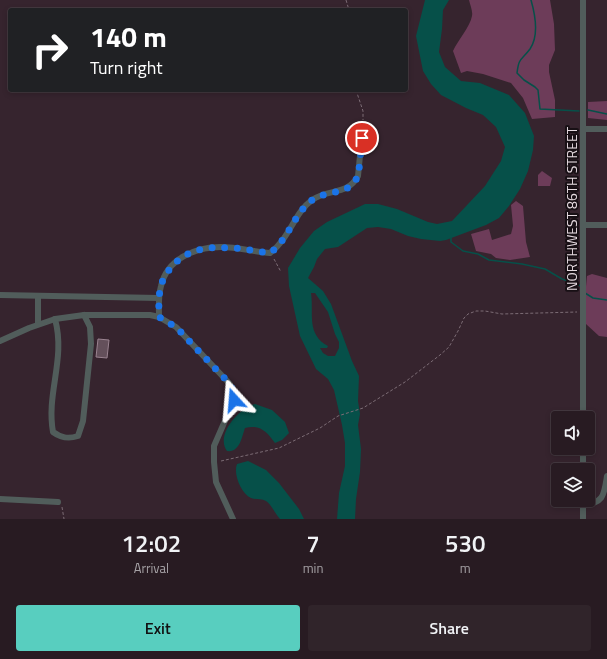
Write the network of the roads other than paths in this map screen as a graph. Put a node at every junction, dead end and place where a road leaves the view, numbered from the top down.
1 (583, 0) edge
2 (363, 125) road end
3 (583, 129) junction
4 (607, 129) edge
5 (583, 225) junction
6 (607, 225) edge
7 (0, 295) edge
8 (38, 296) junction
9 (159, 298) junction
10 (84, 315) junction
11 (159, 317) junction
12 (56, 319) junction
13 (38, 324) junction
14 (0, 341) edge
15 (583, 411) edge
16 (607, 476) edge
17 (606, 488) edge
18 (0, 499) edge
19 (58, 502) road end
20 (595, 504) edge
21 (583, 507) edge
22 (233, 519) edge
23 (583, 519) edge

1 - 3 street, NORTHWEST 86TH STREET
2 - 9 street
3 - 4 street
3 - 5 street, NORTHWEST 86TH STREET
5 - 6 street
5 - 15 street, NORTHWEST 86TH STREET
7 - 8 street
8 - 9 street
8 - 13 street
9 - 11 street
10 - 11 street
10 - 12 street
10 - 12 street
11 - 22 street
12 - 13 street
13 - 14 street
16 - 17 street
17 - 20 street
18 - 19 street
21 - 23 street

